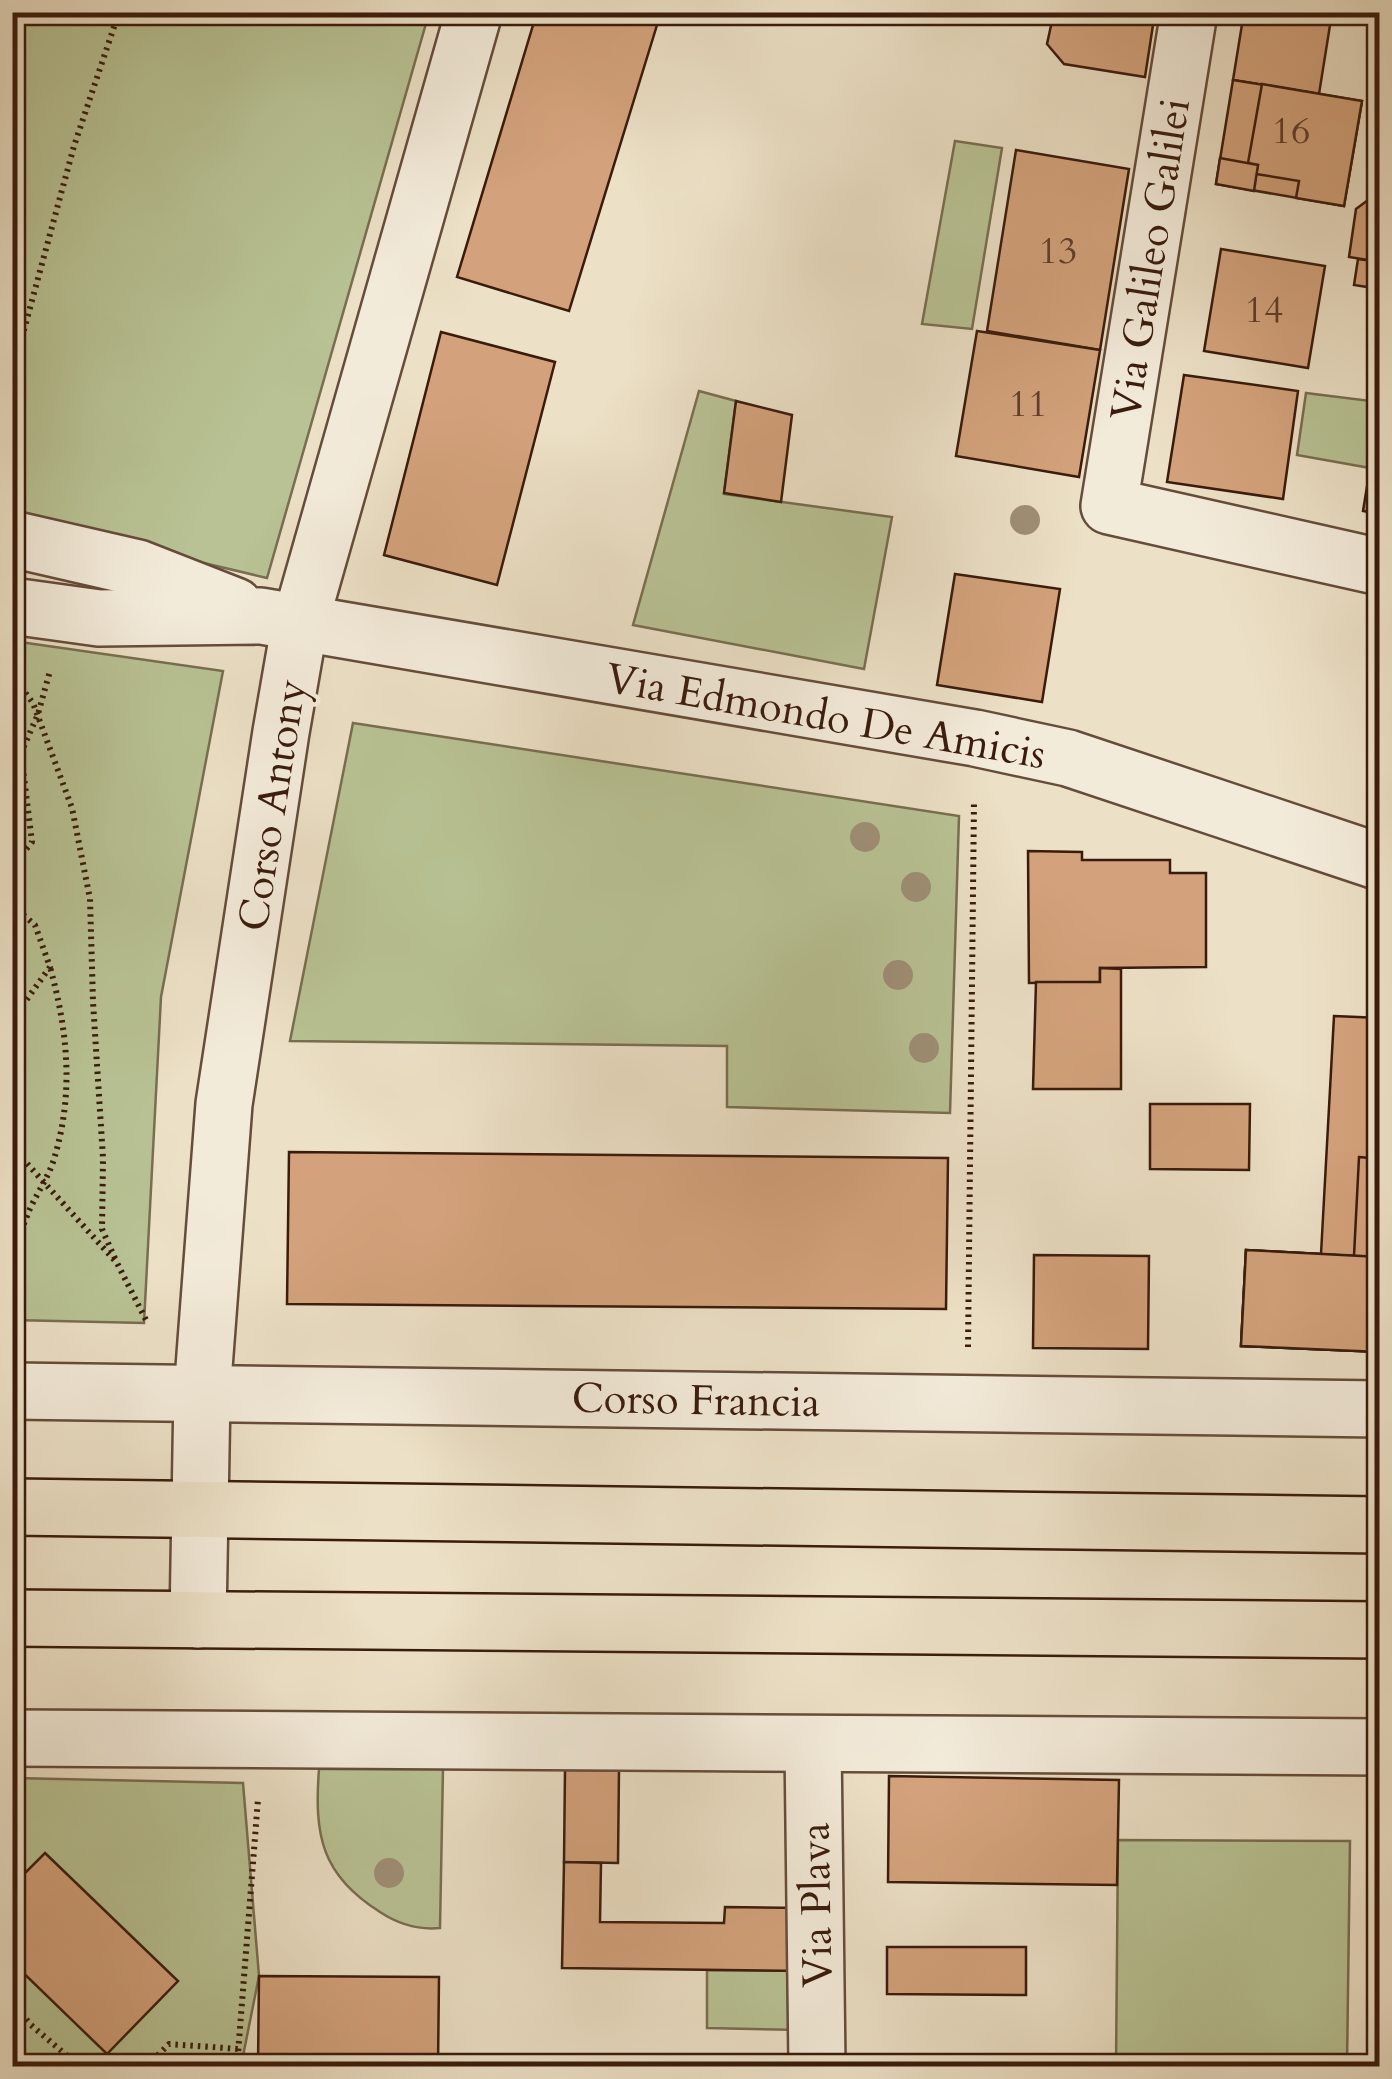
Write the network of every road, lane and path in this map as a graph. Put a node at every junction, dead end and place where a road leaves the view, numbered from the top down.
1 (118, 12) edge
2 (474, 12) edge
3 (1189, 12) edge
4 (12, 374) edge
5 (12, 540) edge
6 (1380, 566) edge
7 (12, 606) edge
8 (281, 619) junction
9 (52, 664) dead end
10 (12, 675) edge
11 (38, 714) junction
12 (975, 738) junction
13 (12, 740) edge
14 (21, 753) junction
15 (1380, 862) edge
16 (12, 866) edge
17 (12, 905) edge
18 (50, 967) junction
19 (12, 1020) edge
20 (12, 1147) edge
21 (44, 1182) junction
22 (12, 1260) edge
23 (117, 1263) junction
24 (12, 1391) edge
25 (183, 1393) junction
26 (968, 1402) junction
27 (1380, 1409) edge
28 (12, 1507) edge
29 (200, 1508) junction
30 (1380, 1525) edge
31 (12, 1618) edge
32 (198, 1620) junction
33 (1380, 1630) edge
34 (12, 1738) edge
35 (263, 1740) junction
36 (813, 1744) junction
37 (1380, 1747) edge
38 (12, 2002) edge
39 (239, 2050) junction
40 (78, 2066) edge
41 (147, 2066) edge
42 (237, 2066) edge
43 (817, 2066) edge

1 - 4 path
2 - 8 street, Corso Antony
3 - 6 street, Via Galileo Galilei
5 - 8 street, Via Edmondo De Amicis
7 - 8 street, Via Edmondo De Amicis
8 - 12 street, Via Edmondo De Amicis
8 - 25 street, Corso Antony
9 - 11 path
10 - 11 path
11 - 14 path
11 - 23 path
12 - 15 street, Via Edmondo De Amicis
12 - 26 path
13 - 14 path
14 - 16 path
17 - 18 path
18 - 19 path
18 - 21 path
20 - 21 path
21 - 22 path
21 - 23 path
23 - 25 path
24 - 25 street, Corso Francia
25 - 26 street, Corso Francia
25 - 29 street, Corso Antony
26 - 27 street, Corso Francia
28 - 29 main road
29 - 30 main road
29 - 32 street, Corso Antony
31 - 32 main road
32 - 33 main road
34 - 35 street
35 - 36 street
35 - 39 path
36 - 37 street
36 - 43 street, Via Plava
38 - 40 path
39 - 41 path
39 - 42 path

